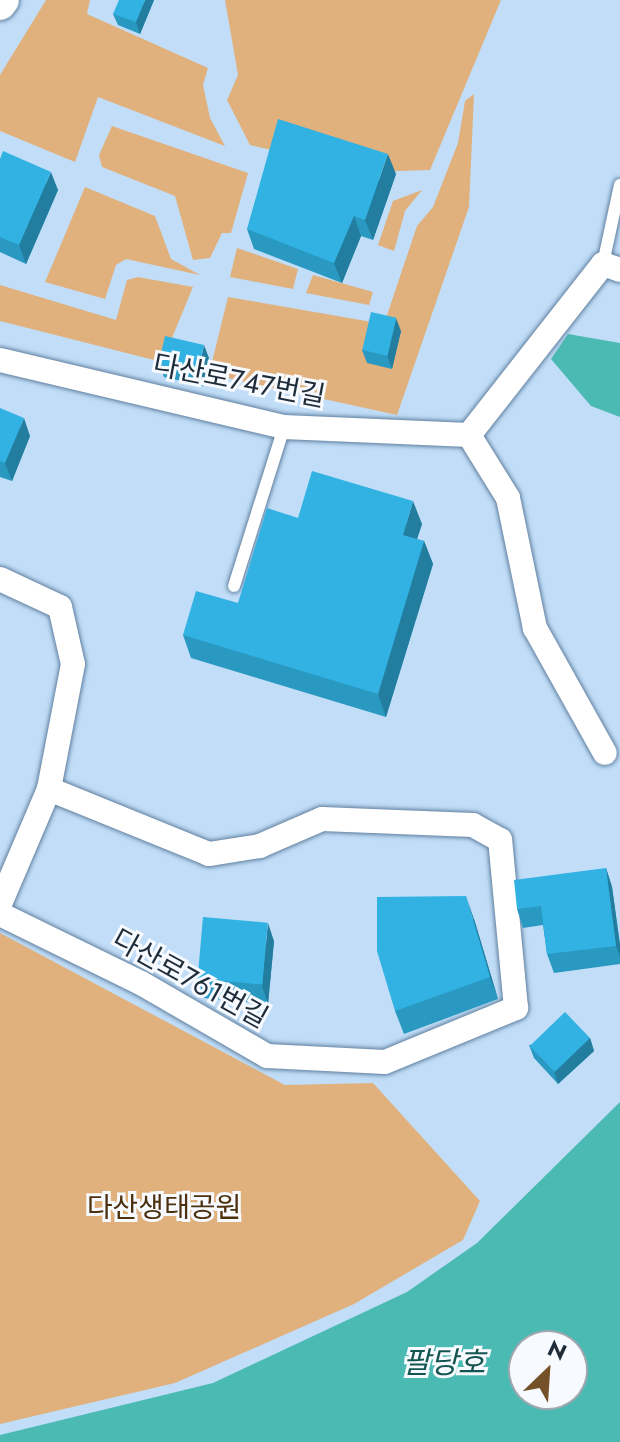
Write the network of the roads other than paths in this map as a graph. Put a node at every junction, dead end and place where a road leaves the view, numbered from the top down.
1 (620, 185) edge
2 (611, 267) edge
3 (0, 360) edge
4 (284, 427) junction
5 (469, 435) junction
6 (0, 579) edge
7 (234, 586) dead end
8 (605, 753) dead end
9 (49, 789) junction
10 (0, 904) edge
11 (0, 914) edge

1 - 2 lane
2 - 5 street
3 - 4 street, 다산로747번길
4 - 5 street, 다산로747번길
4 - 7 lane
5 - 8 street
6 - 9 street
9 - 10 street
9 - 11 street, 다산로761번길

